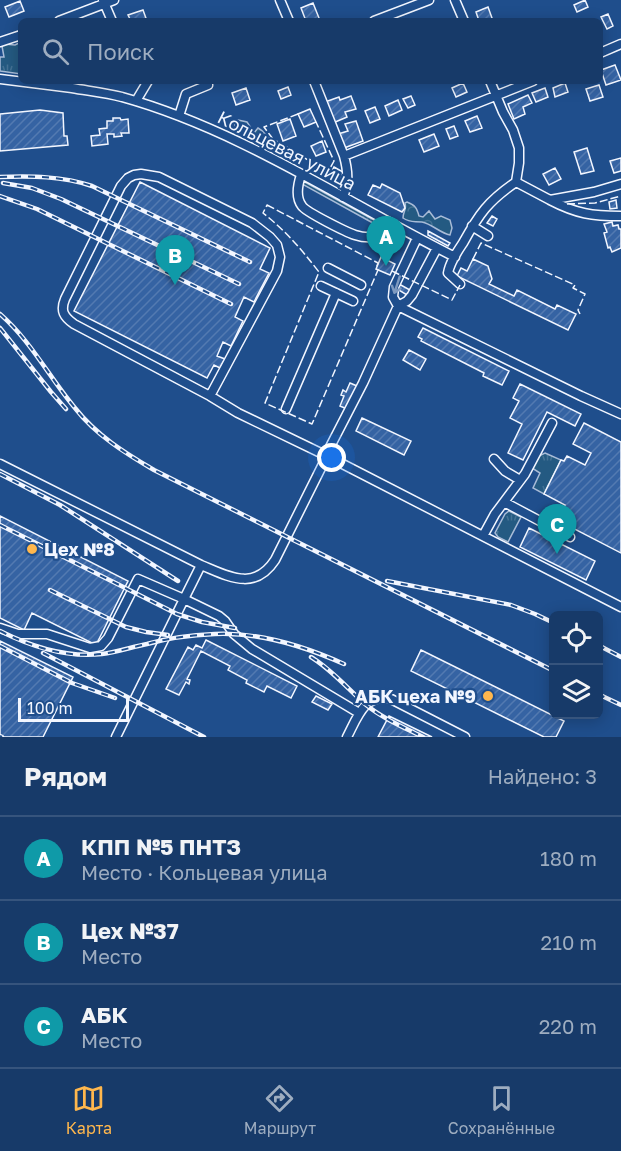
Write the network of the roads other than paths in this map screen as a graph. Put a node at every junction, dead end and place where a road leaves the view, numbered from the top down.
1 (114, 0) edge
2 (280, 0) edge
3 (429, 0) edge
4 (455, 0) edge
5 (104, 2) edge
6 (67, 18) edge
7 (111, 18) edge
8 (288, 18) edge
9 (382, 18) edge
10 (463, 18) edge
11 (18, 36) edge
12 (0, 42) edge
13 (621, 44) edge
14 (603, 52) edge
15 (0, 79) edge
16 (18, 81) edge
17 (37, 84) edge
18 (146, 84) edge
19 (315, 84) edge
20 (491, 84) edge
21 (526, 84) edge
22 (208, 86) dead end
23 (496, 96) junction
24 (136, 101) junction
25 (179, 117) junction
26 (344, 156) junction
27 (301, 174) junction
28 (516, 182) junction
29 (621, 184) edge
30 (343, 197) junction
31 (550, 200) junction
32 (621, 216) edge
33 (393, 225) junction
34 (472, 226) junction
35 (488, 236) dead end
36 (417, 238) junction
37 (437, 248) junction
38 (454, 257) junction
39 (328, 268) dead end
40 (460, 284) dead end
41 (361, 285) dead end
42 (321, 286) dead end
43 (336, 293) junction
44 (353, 301) dead end
45 (398, 306) junction
46 (210, 396) junction
47 (286, 409) dead end
48 (621, 414) edge
49 (552, 423) dead end
50 (327, 456) junction
51 (494, 459) dead end
52 (0, 464) edge
53 (520, 480) junction
54 (504, 502) junction
55 (483, 536) junction
56 (570, 537) dead end
57 (201, 565) junction
58 (184, 600) junction
59 (621, 607) edge
60 (0, 628) edge
61 (359, 713) junction
62 (116, 737) edge
63 (347, 737) edge
64 (465, 737) edge

1 - 5 street
2 - 8 street
3 - 9 street
4 - 10 street
5 - 6 street
5 - 7 street
11 - 12 street
13 - 14 street
15 - 16 street, Кольцевая улица
17 - 24 street, Кольцевая улица
18 - 24 street
19 - 26 street
20 - 23 street
21 - 23 street
22 - 25 street
23 - 26 street
23 - 28 street
24 - 25 street, Кольцевая улица
25 - 27 street, Кольцевая улица
26 - 30 street
27 - 30 street, Кольцевая улица
27 - 33 street
28 - 31 street
28 - 34 street
29 - 31 street
30 - 33 street, Кольцевая улица
31 - 32 street
33 - 36 street, Кольцевая улица
34 - 35 street
34 - 38 street
36 - 37 street, Кольцевая улица
36 -> 45 street
37 - 38 street, Кольцевая улица
37 - 45 street
38 - 40 street
39 - 41 street
42 - 43 street
43 - 44 street
43 - 47 street
45 - 48 street
45 - 50 street
46 - 46 street
46 - 50 street
49 - 53 street
50 - 55 street
50 - 57 street
51 - 53 street
52 - 57 street
53 - 54 street
54 - 55 street
54 - 56 street
55 - 59 street
57 - 58 street
58 - 60 street
58 - 61 street
58 - 62 street
61 - 63 street
61 - 64 street

